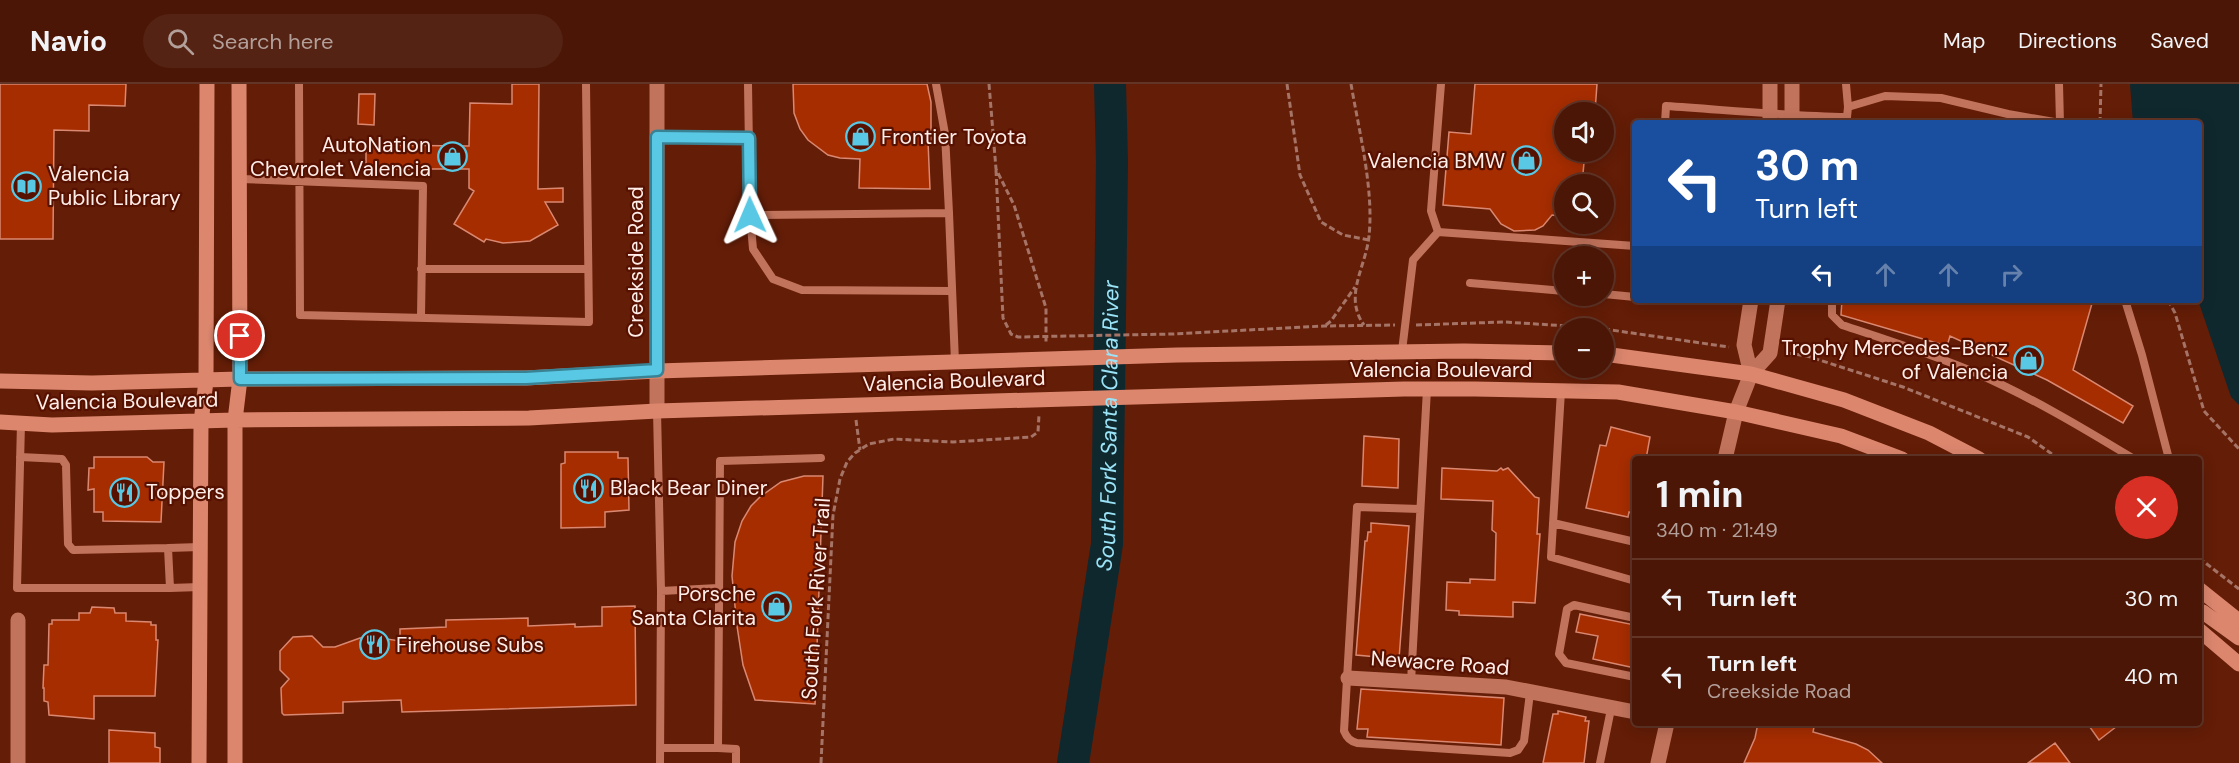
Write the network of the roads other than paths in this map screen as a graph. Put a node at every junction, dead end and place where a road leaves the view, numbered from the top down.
1 (207, 84) edge
2 (239, 84) edge
3 (299, 84) edge
4 (586, 84) edge
5 (657, 84) edge
6 (748, 84) edge
7 (936, 84) edge
8 (1441, 84) edge
9 (1770, 84) edge
10 (1792, 84) edge
11 (1846, 84) edge
12 (2059, 84) edge
13 (1847, 116) edge
14 (1770, 118) edge
15 (1665, 120) edge
16 (1792, 120) edge
17 (2043, 120) edge
18 (2060, 120) edge
19 (657, 137) junction
20 (749, 138) junction
21 (240, 179) junction
22 (299, 180) junction
23 (949, 213) junction
24 (750, 215) junction
25 (1437, 232) junction
26 (1632, 246) edge
27 (421, 269) junction
28 (588, 269) junction
29 (1470, 283) dead end
30 (1554, 290) edge
31 (951, 291) junction
32 (1614, 295) edge
33 (1632, 297) edge
34 (1750, 303) edge
35 (1778, 303) edge
36 (1832, 303) edge
37 (2126, 303) edge
38 (421, 317) junction
39 (1402, 351) junction
40 (1554, 353) edge
41 (1614, 355) edge
42 (955, 362) junction
43 (657, 370) junction
44 (1751, 374) junction
45 (240, 379) junction
46 (0, 381) edge
47 (206, 381) junction
48 (1427, 389) junction
49 (1561, 390) junction
50 (657, 411) junction
51 (1736, 412) junction
52 (235, 420) junction
53 (0, 422) edge
54 (201, 422) junction
55 (21, 423) junction
56 (1726, 456) edge
57 (1894, 456) edge
58 (1973, 456) edge
59 (2129, 456) edge
60 (2168, 456) edge
61 (20, 457) junction
62 (821, 458) dead end
63 (1420, 509) junction
64 (1553, 523) junction
65 (1632, 541) edge
66 (200, 547) junction
67 (168, 548) junction
68 (1632, 580) edge
69 (200, 587) junction
70 (170, 588) junction
71 (718, 588) junction
72 (661, 591) junction
73 (2202, 591) edge
74 (2202, 612) edge
75 (1632, 617) edge
76 (18, 620) dead end
77 (2239, 621) edge
78 (2202, 633) edge
79 (2239, 638) edge
80 (2239, 664) edge
81 (1632, 676) edge
82 (1348, 678) junction
83 (1411, 682) junction
84 (1530, 693) junction
85 (1611, 709) junction
86 (1632, 712) edge
87 (1666, 726) edge
88 (660, 748) junction
89 (718, 748) junction
90 (18, 763) edge
91 (199, 763) edge
92 (235, 763) edge
93 (660, 763) edge
94 (736, 763) edge
95 (1600, 763) edge
96 (1658, 763) edge

1 - 47 main road
2 - 21 main road
3 - 22 lane
4 - 28 lane
5 - 19 street, Creekside Road
6 - 20 lane
7 - 23 lane
8 - 25 lane
9 - 14 street
10 - 16 street
11 - 13 lane
12 - 18 lane
13 - 16 lane
13 - 17 lane
14 - 15 lane
14 - 16 lane
19 - 20 lane
19 - 43 street, Creekside Road
20 - 24 lane
21 - 22 lane
21 - 45 main road
22 - 27 lane
22 - 38 lane
23 - 24 lane
23 - 31 lane
24 - 31 lane
25 - 26 lane
25 - 39 lane
27 - 28 lane
27 - 38 lane
28 - 38 lane
29 - 30 lane
31 - 42 lane
32 - 33 lane
34 - 44 street
35 - 44 street
36 - 59 lane
37 - 60 lane
39 - 40 main road, Valencia Boulevard
39 - 42 main road, Valencia Boulevard
41 - 44 main road
42 - 43 main road, Valencia Boulevard
43 - 45 main road, Valencia Boulevard
43 - 50 street, Creekside Road
44 - 51 street
44 - 58 main road
45 - 47 main road, Valencia Boulevard
45 - 52 main road
46 - 47 main road, Valencia Boulevard
47 - 54 main road
48 - 49 main road, Valencia Boulevard
48 - 50 main road, Valencia Boulevard
48 - 63 lane
49 - 51 main road, Valencia Boulevard
49 - 64 lane
50 - 52 main road, Valencia Boulevard
50 - 72 lane, Creekside Road
51 - 56 street
51 - 57 main road, Valencia Boulevard
52 - 54 main road, Valencia Boulevard
52 - 92 main road
53 - 55 main road, Valencia Boulevard
54 - 55 main road, Valencia Boulevard
54 - 66 main road
55 - 61 lane
61 - 67 lane
61 - 70 lane
62 - 71 lane
63 - 82 lane
63 - 83 lane
64 - 65 lane
64 - 68 lane
66 - 67 lane
66 - 69 main road
67 - 70 lane
69 - 70 lane
69 - 91 main road
71 - 72 lane
71 - 89 lane
72 - 88 lane, Creekside Road
73 - 77 main road
74 - 79 main road
75 - 81 lane
76 - 90 street
78 - 80 main road
82 - 83 street, Newacre Road
82 - 84 lane
83 - 84 street, Newacre Road
84 - 85 street, Newacre Road
85 - 86 street, Newacre Road
85 - 95 lane
87 - 96 street
88 - 89 lane
88 - 93 lane, Creekside Road
89 - 94 lane

